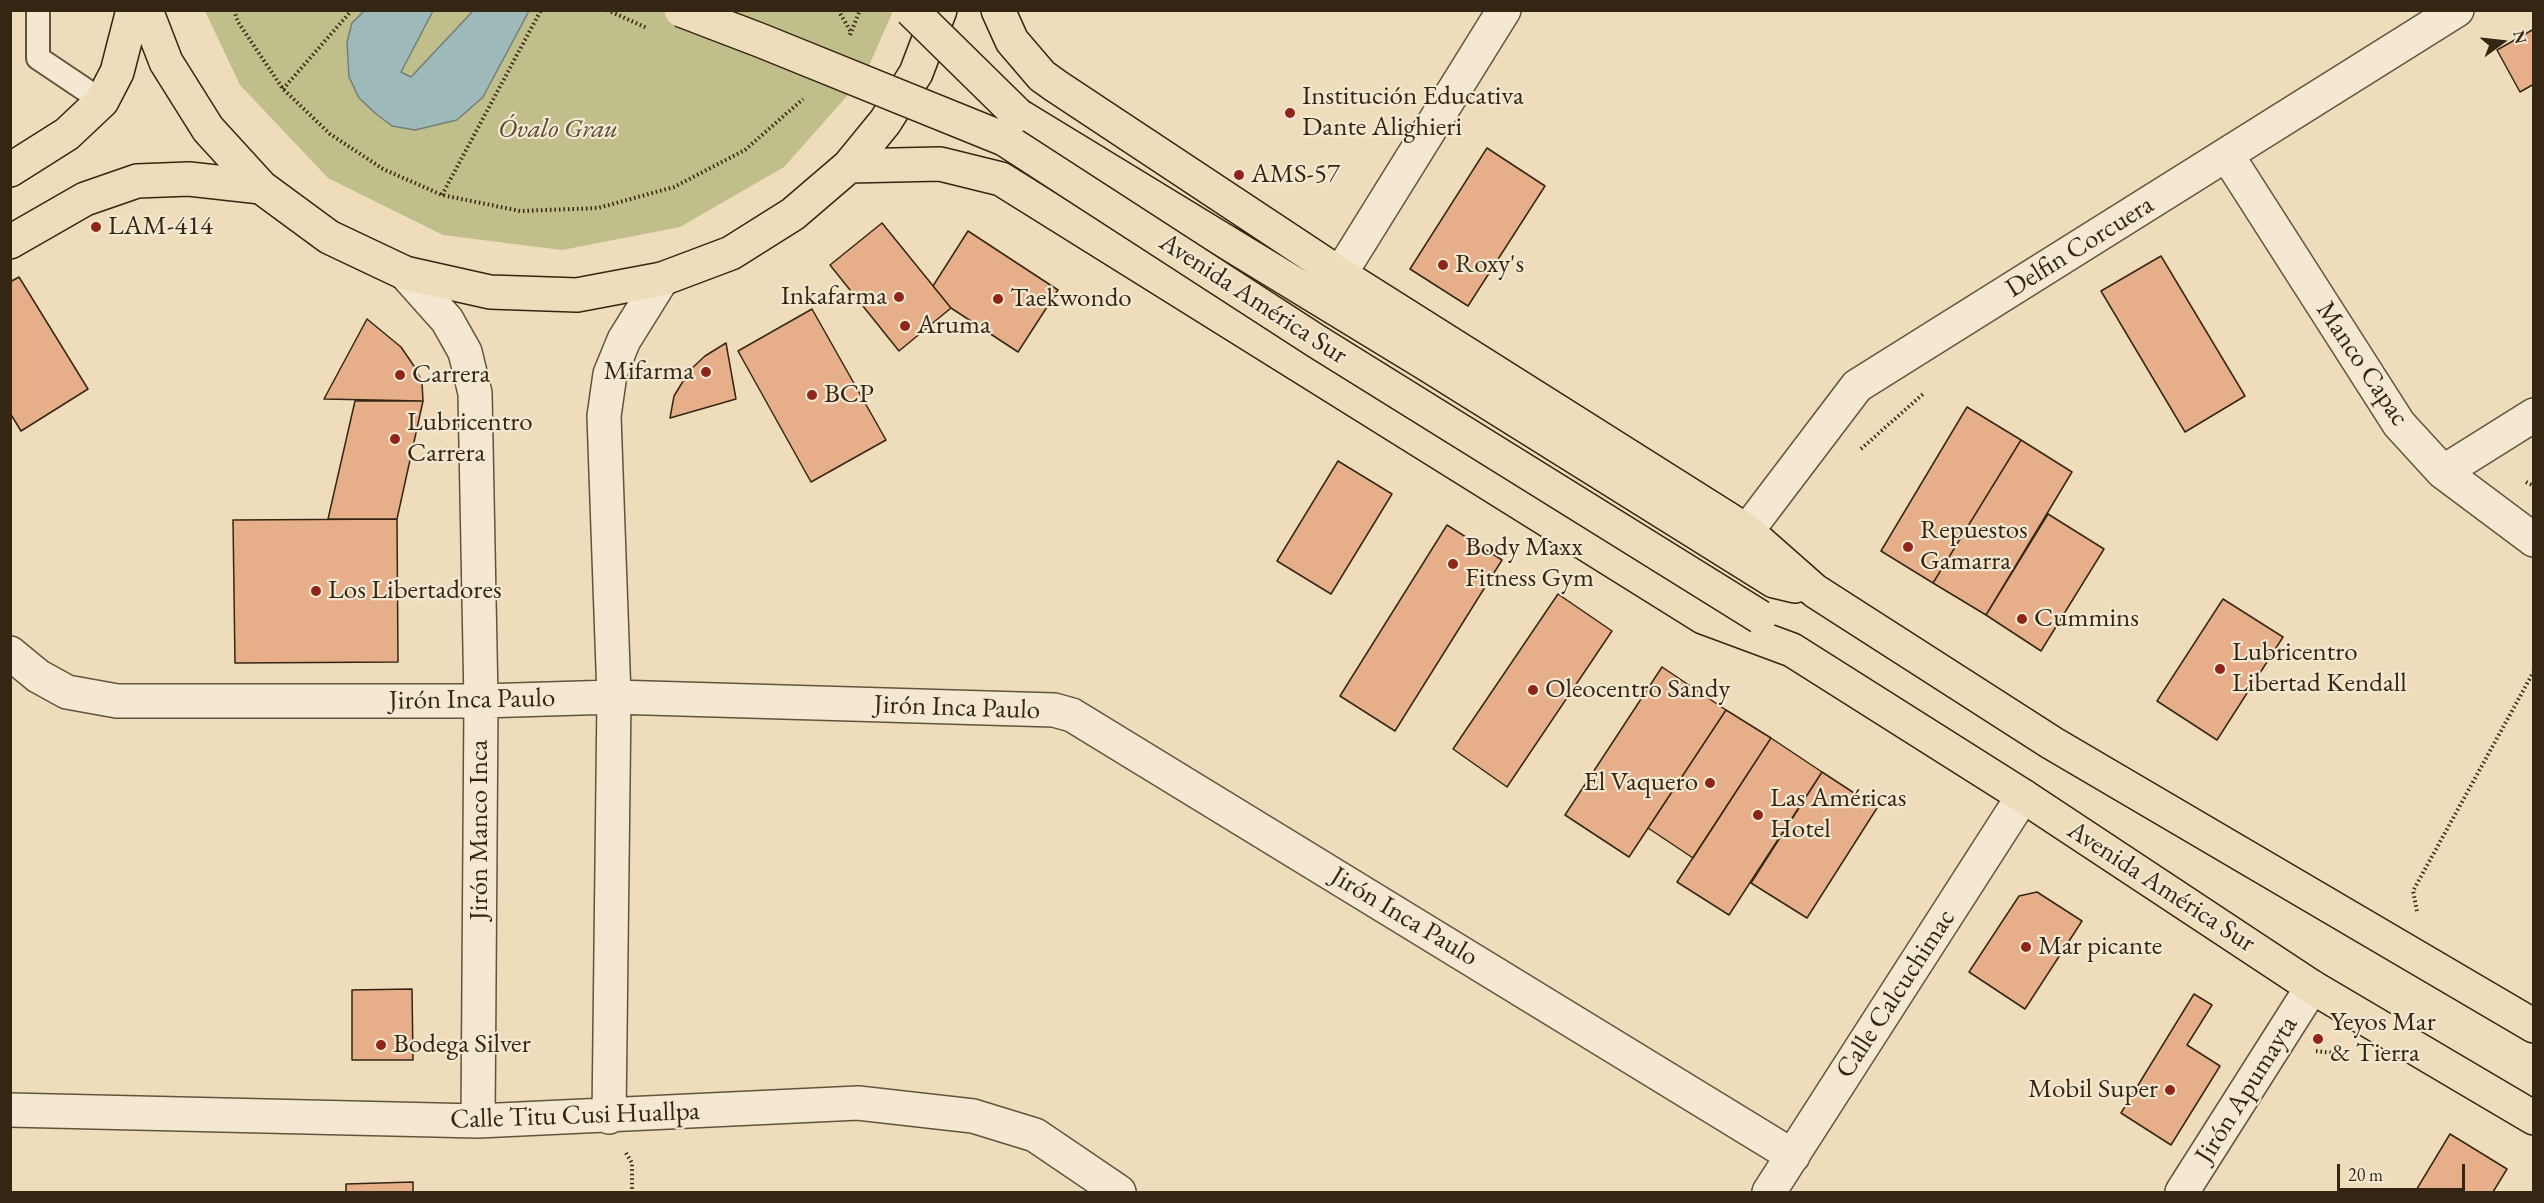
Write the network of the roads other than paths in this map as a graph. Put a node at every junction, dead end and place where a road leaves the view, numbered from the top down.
1 (39, 10) edge
2 (133, 10) edge
3 (146, 10) edge
4 (681, 10) edge
5 (911, 10) edge
6 (940, 10) edge
7 (998, 10) edge
8 (1504, 10) edge
9 (2457, 10) edge
10 (102, 101) junction
11 (2227, 155) junction
12 (849, 166) junction
13 (10, 170) edge
14 (261, 187) junction
15 (10, 242) edge
16 (405, 273) junction
17 (1340, 274) junction
18 (662, 279) junction
19 (2534, 415) edge
20 (2443, 472) junction
21 (1747, 531) junction
22 (2534, 540) edge
23 (1815, 591) junction
24 (1792, 650) junction
25 (10, 653) edge
26 (614, 697) junction
27 (481, 701) junction
28 (2023, 796) junction
29 (2312, 987) junction
30 (2534, 1026) edge
31 (10, 1110) edge
32 (609, 1117) junction
33 (2534, 1118) edge
34 (478, 1121) junction
35 (1793, 1156) junction
36 (1119, 1192) edge
37 (1769, 1192) edge
38 (2182, 1192) edge

1 - 10 lane
2 - 10 main road
3 - 14 main road
4 - 24 main road, Avenida América Sur, bridge
5 - 23 main road, Avenida América Sur, bridge
6 - 12 main road
7 - 17 main road, Avenida América Sur
8 - 17 street
9 - 11 street, Delfin Corcuera
10 - 13 main road
11 - 20 street, Manco Capac
11 - 21 street, Delfin Corcuera
12 - 18 main road
12 - 24 main road, Avenida América Sur
14 - 15 main road
14 - 16 main road
16 - 18 main road
16 - 27 street, Jirón Manco Inca
17 - 21 main road, Avenida América Sur
18 - 26 street
19 - 20 street
20 - 22 street, Manco Capac
21 - 23 main road, Avenida América Sur
23 - 30 main road, Avenida América Sur
24 - 28 main road, Avenida América Sur
25 - 27 street, Jirón Inca Paulo
26 - 27 street, Jirón Inca Paulo
26 - 32 street
26 - 35 street, Jirón Inca Paulo
27 - 34 street, Jirón Manco Inca
28 - 29 main road, Avenida América Sur
28 - 35 street, Calle Calcuchimac
29 - 33 main road, Avenida América Sur
29 - 38 street, Jirón Apumayta
31 - 34 street, Calle Titu Cusi Huallpa
32 - 34 street, Calle Titu Cusi Huallpa
32 - 36 street, Calle Titu Cusi Huallpa
35 - 37 street, Calle Calcuchimac

